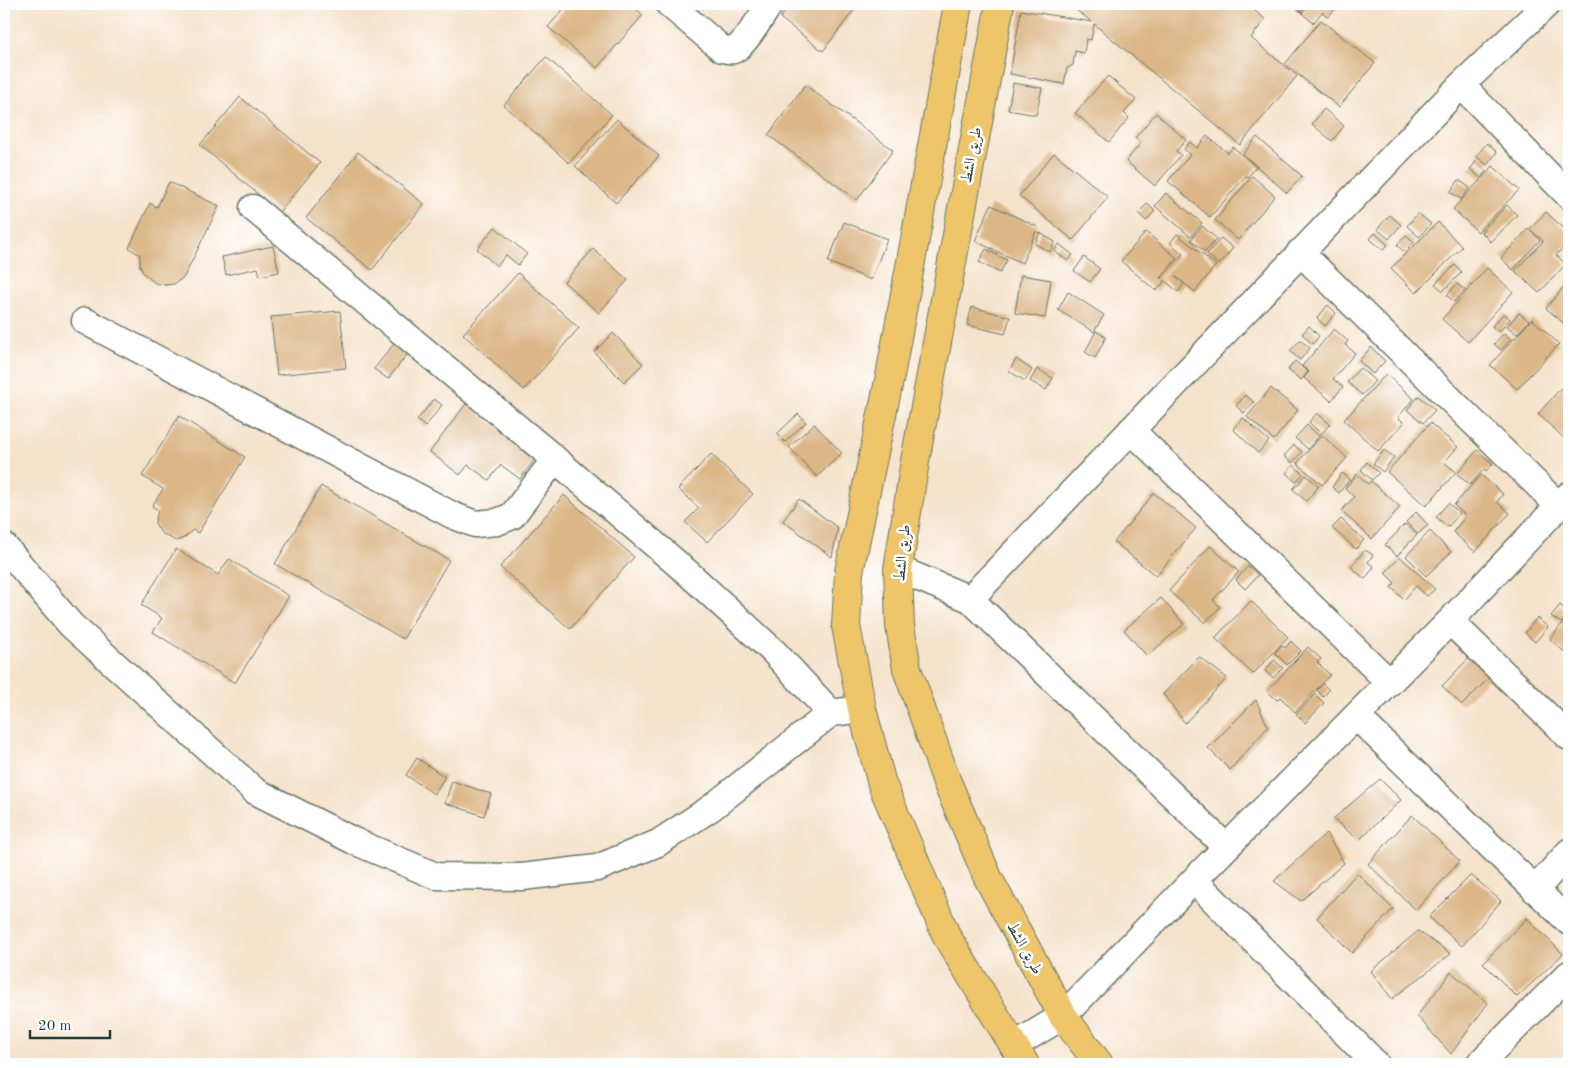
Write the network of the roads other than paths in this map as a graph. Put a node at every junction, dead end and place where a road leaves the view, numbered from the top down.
1 (669, 4) edge
2 (770, 4) edge
3 (958, 4) edge
4 (1000, 4) edge
5 (1547, 4) edge
6 (1462, 84) junction
7 (1569, 196) edge
8 (252, 208) dead end
9 (1300, 252) junction
10 (85, 321) dead end
11 (1131, 430) junction
12 (554, 459) junction
13 (1564, 501) edge
14 (4, 546) edge
15 (898, 569) junction
16 (970, 599) junction
17 (1450, 621) junction
18 (1389, 682) junction
19 (862, 709) junction
20 (831, 713) junction
21 (1356, 716) junction
22 (1569, 737) edge
23 (1226, 847) junction
24 (1569, 852) edge
25 (1194, 880) junction
26 (1535, 890) junction
27 (1569, 922) edge
28 (1569, 974) edge
29 (1063, 1016) junction
30 (1019, 1055) edge
31 (1099, 1064) edge
32 (1376, 1064) edge
33 (1479, 1064) edge

1 - 2 street
3 - 19 highway
4 - 15 highway, طريق الشط
5 - 6 street
6 - 7 street
6 - 9 street
8 - 12 street
9 - 11 street
9 - 13 street
10 - 12 street
11 - 16 street
11 - 18 street
12 - 20 street
13 - 17 street
14 - 20 street
15 - 16 street
15 - 29 highway, طريق الشط
16 - 23 street
17 - 18 street
17 - 22 street
18 - 21 street
19 - 20 street
19 - 30 highway
21 - 23 street
21 - 26 street
23 - 25 street
24 - 26 street
25 - 29 street
25 - 32 street
26 - 27 street
28 - 33 street
29 - 30 street
29 - 31 highway, طريق الشط

